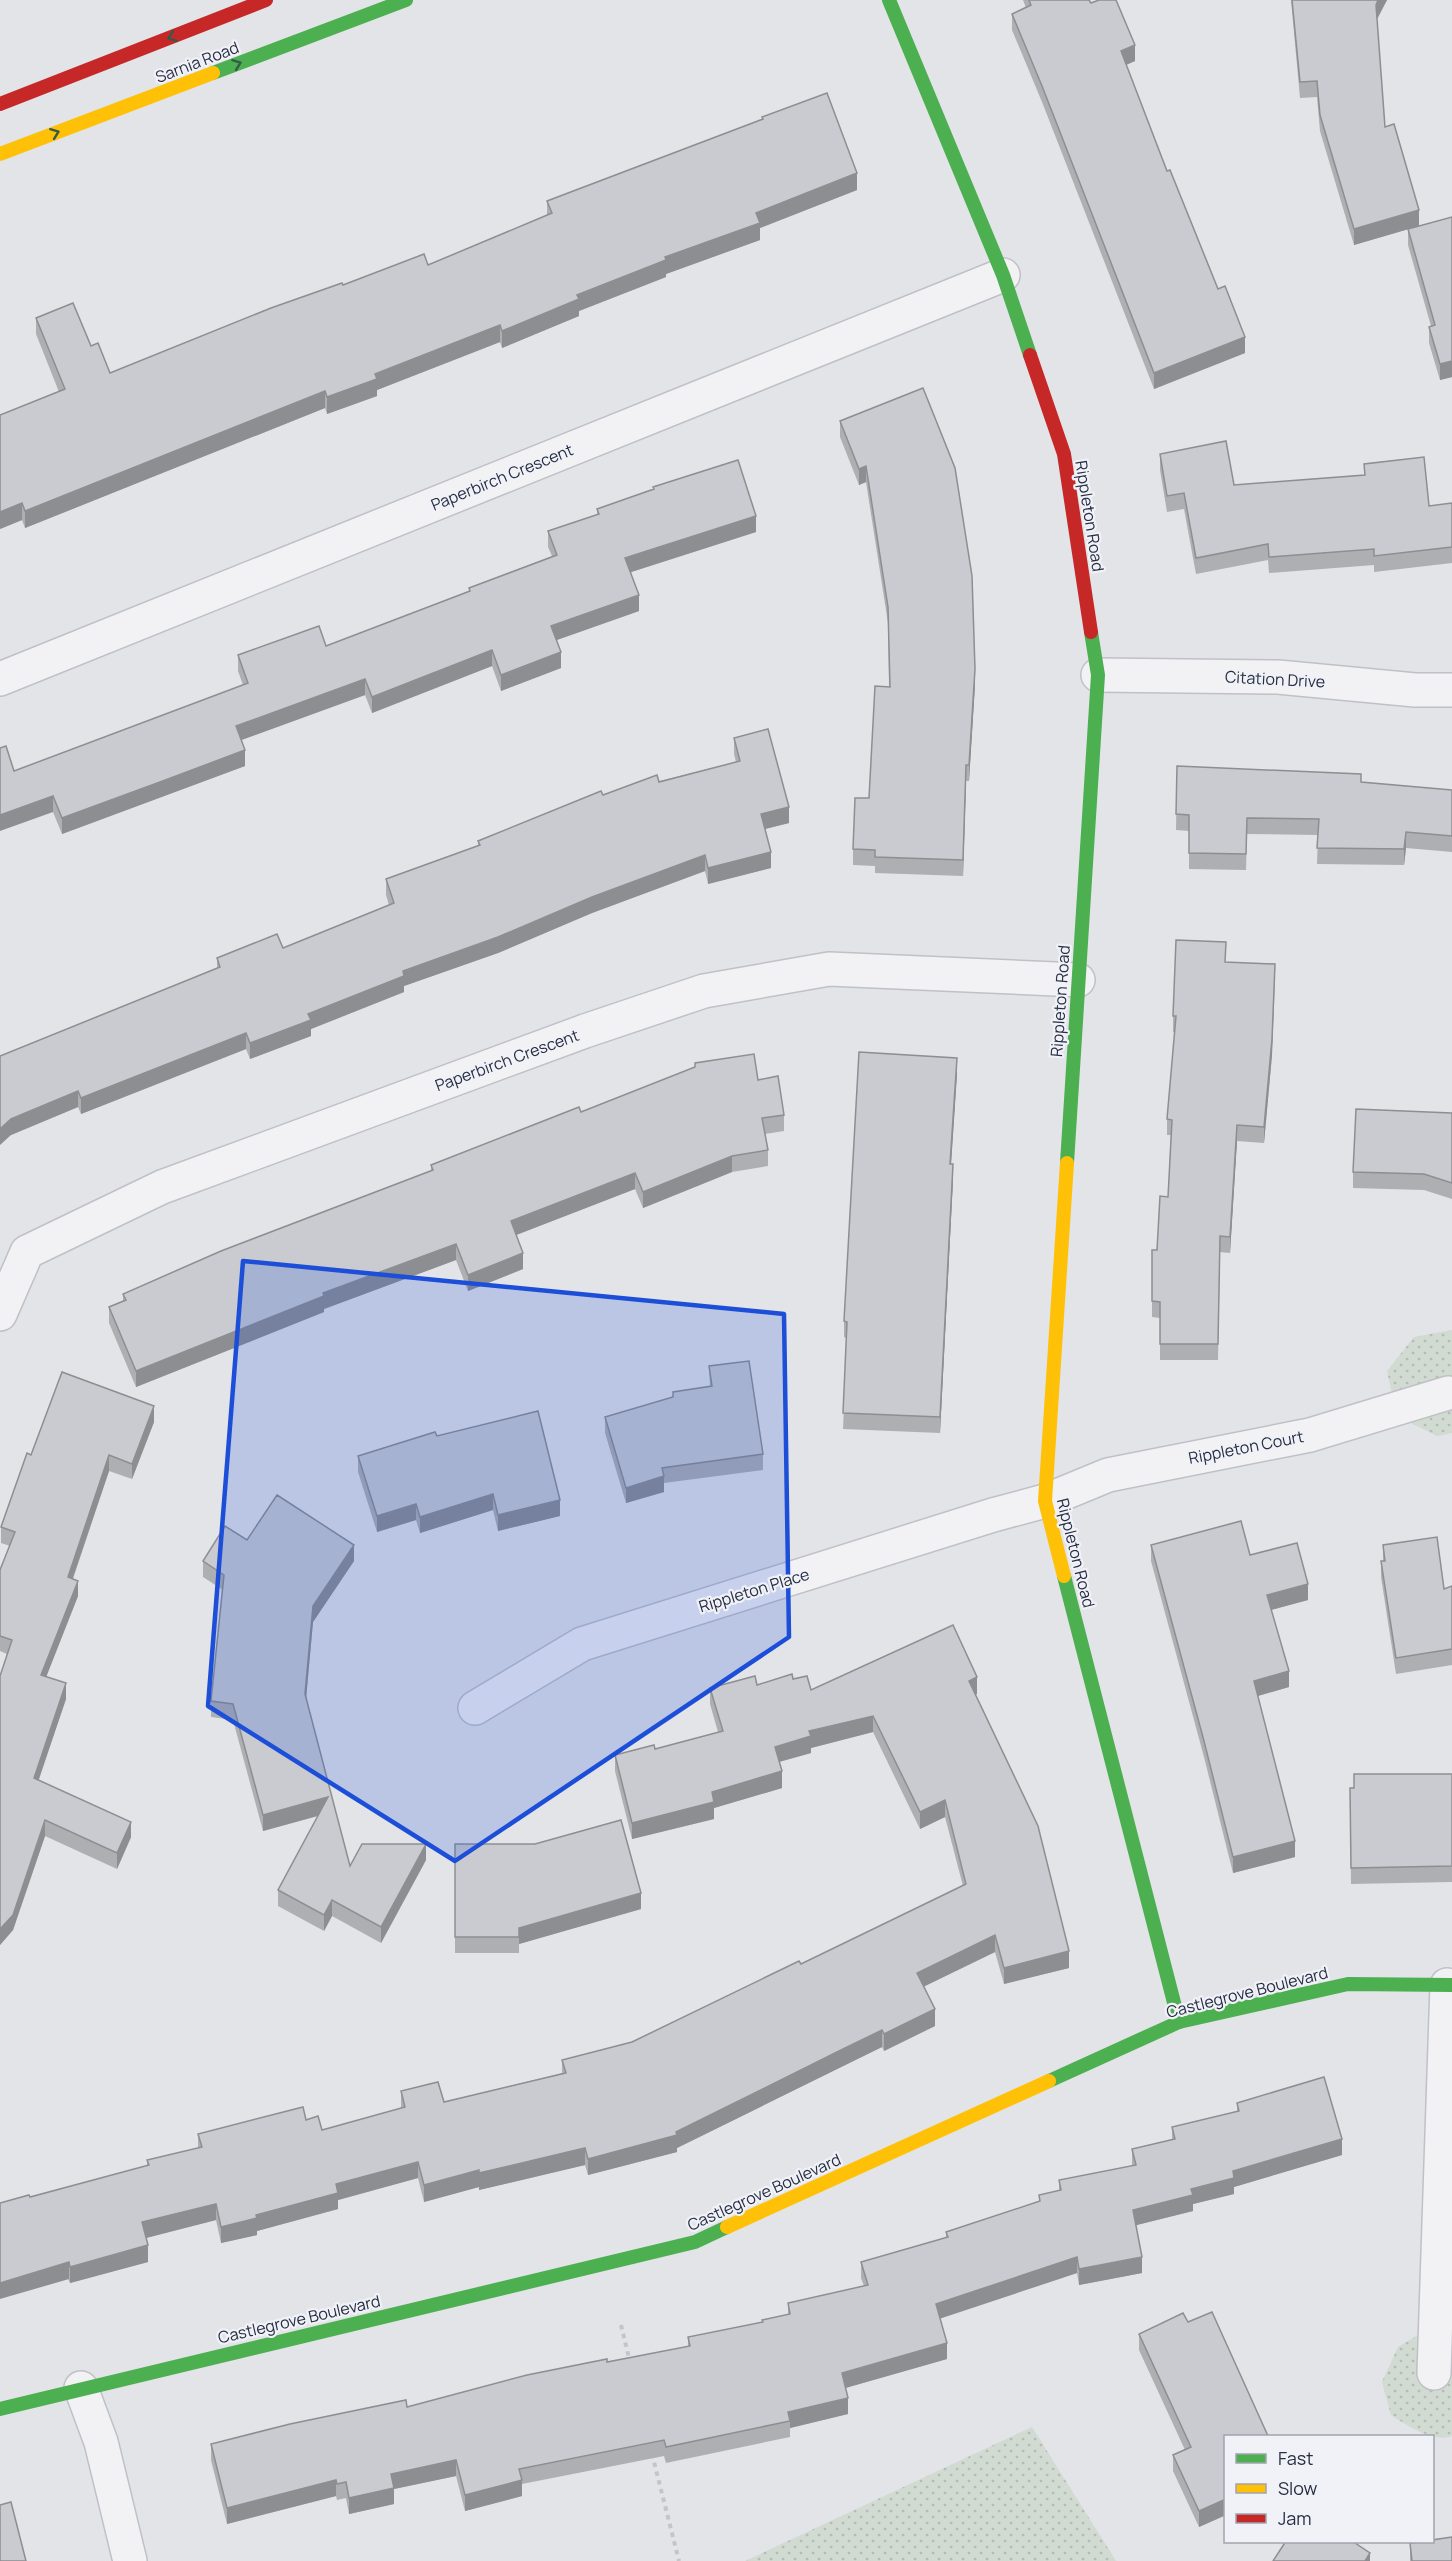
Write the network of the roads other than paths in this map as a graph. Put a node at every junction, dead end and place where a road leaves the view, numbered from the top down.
1 (266, 0) edge
2 (406, 0) edge
3 (889, 0) edge
4 (0, 104) edge
5 (0, 154) edge
6 (1003, 275) junction
7 (1098, 675) junction
8 (0, 679) edge
9 (1452, 690) edge
10 (1078, 981) junction
11 (0, 1314) edge
12 (1448, 1393) dead end
13 (1045, 1501) junction
14 (475, 1708) dead end
15 (1450, 1985) edge
16 (1179, 2022) junction
17 (1434, 2373) dead end
18 (81, 2388) junction
19 (0, 2409) edge
20 (130, 2561) edge

1 -> 4 street, Sarnia Road
5 -> 2 street, Sarnia Road
3 - 6 street, Rippleton Road
6 - 7 street, Rippleton Road
6 - 8 street, Paperbirch Crescent
7 - 9 street, Citation Drive
7 - 10 street, Rippleton Road
10 - 11 street, Paperbirch Crescent
10 - 13 street, Rippleton Road
12 - 13 street, Rippleton Court
13 - 14 street, Rippleton Place
13 - 16 street, Rippleton Road
15 - 16 street, Castlegrove Boulevard
15 - 17 street
16 - 18 street, Castlegrove Boulevard
18 - 19 street, Castlegrove Boulevard
18 - 20 street

